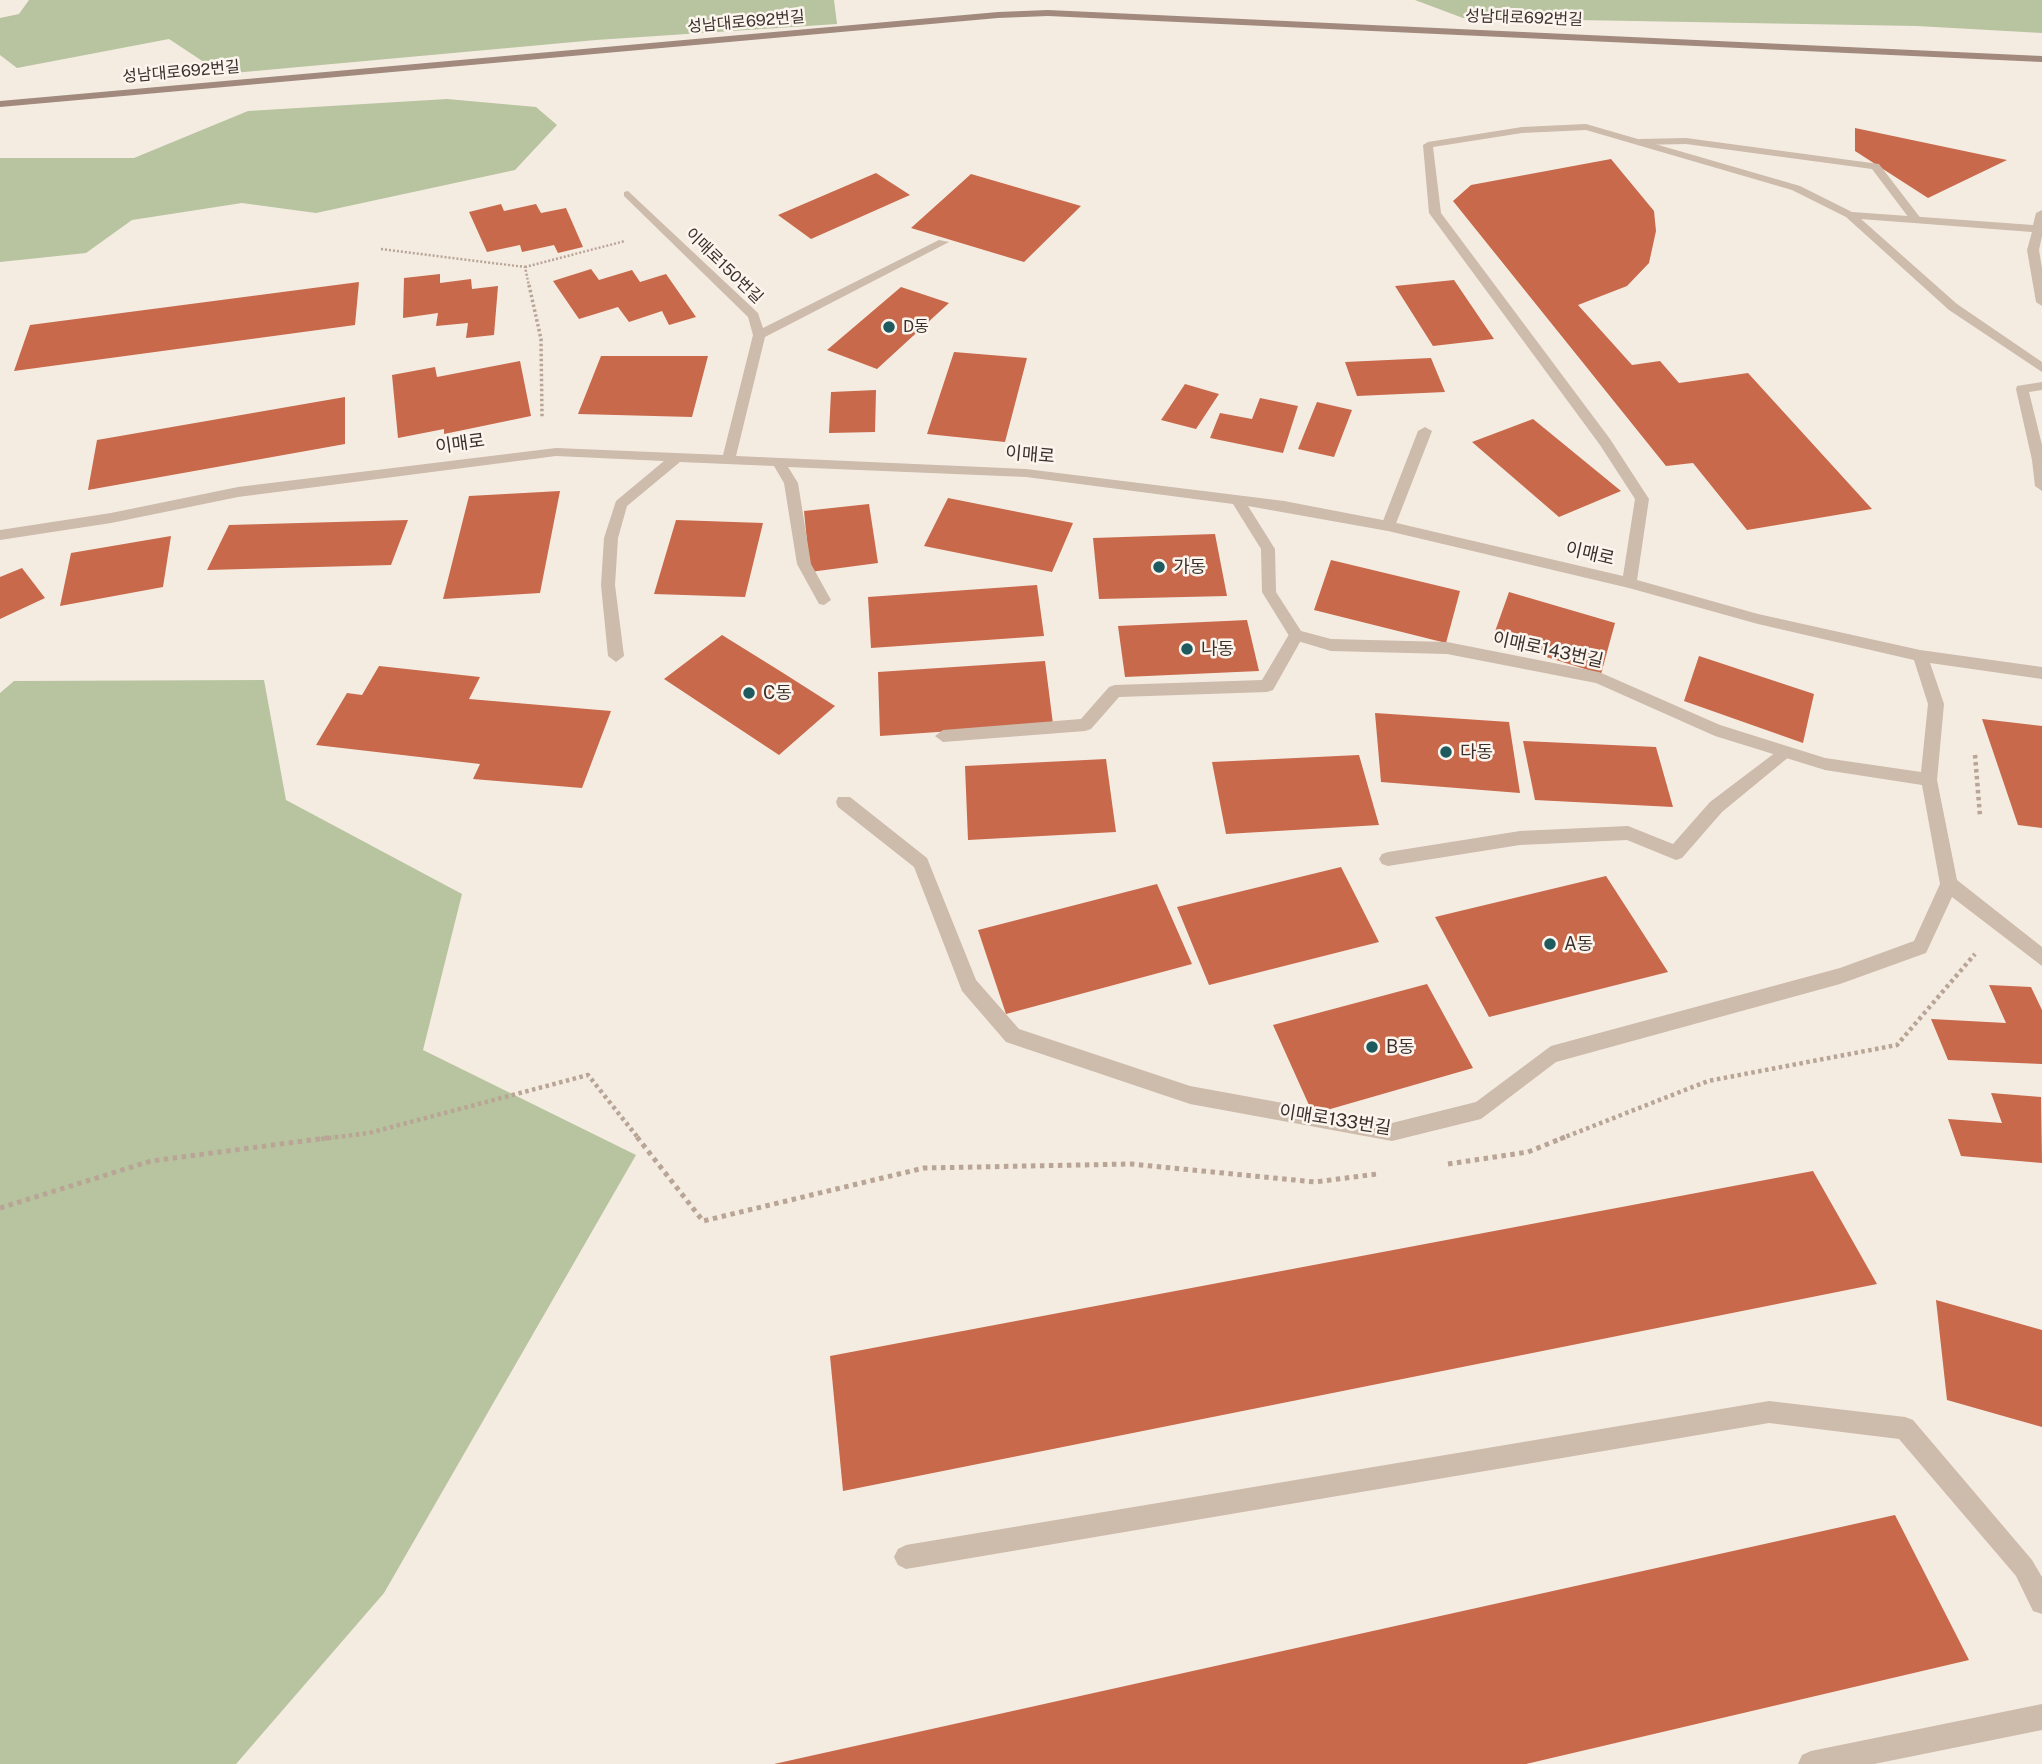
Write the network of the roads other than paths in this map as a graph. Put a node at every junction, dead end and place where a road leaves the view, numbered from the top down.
1 (2042, 59) edge
2 (0, 104) edge
3 (1640, 142) junction
4 (628, 194) dead end
5 (2042, 213) edge
6 (1850, 215) junction
7 (1916, 220) junction
8 (2038, 229) junction
9 (943, 242) dead end
10 (2042, 302) edge
11 (760, 335) junction
12 (2042, 368) edge
13 (2042, 386) edge
14 (1425, 431) dead end
15 (679, 456) junction
16 (729, 458) junction
17 (778, 461) junction
18 (2042, 486) edge
19 (1237, 500) junction
20 (1388, 526) junction
21 (0, 536) edge
22 (1629, 583) junction
23 (824, 600) dead end
24 (1296, 635) junction
25 (616, 656) dead end
26 (1920, 656) junction
27 (2042, 673) edge
28 (943, 736) dead end
29 (1784, 752) junction
30 (1929, 779) junction
31 (845, 802) dead end
32 (1388, 859) dead end
33 (1949, 884) junction
34 (2042, 958) edge
35 (906, 1557) dead end
36 (2042, 1602) edge
37 (2042, 1717) edge
38 (1811, 1764) edge

1 - 2 street, 성남대로692번길
3 - 6 street
3 - 7 street
3 - 22 street
4 - 11 street, 이매로150번길
5 - 8 street
6 - 7 street
6 - 12 street
7 - 8 street
8 - 10 street
9 - 11 street
11 - 16 street
13 - 18 street
14 - 20 street
15 - 16 street, 이매로
15 - 21 street, 이매로
15 - 25 street
16 - 17 street, 이매로
17 - 19 street, 이매로
17 - 23 street
19 - 20 street, 이매로
19 - 24 street
20 - 22 street, 이매로
22 - 26 street, 이매로
24 - 28 street
24 - 29 street, 이매로143번길
26 - 27 street, 이매로
26 - 30 street
29 - 30 street, 이매로143번길
29 - 32 street
30 - 33 street
31 - 33 street, 이매로133번길
33 - 34 street
35 - 36 street
37 - 38 street

